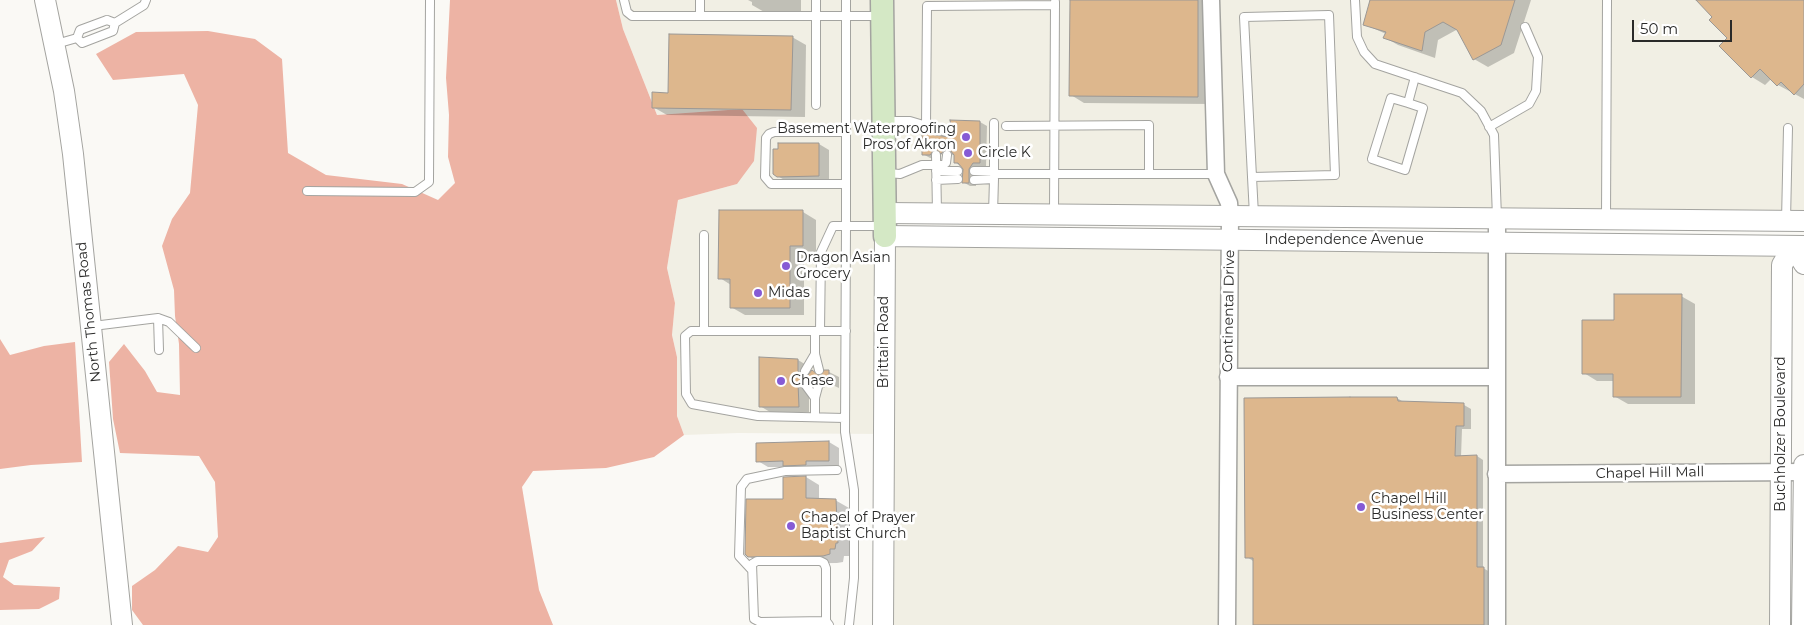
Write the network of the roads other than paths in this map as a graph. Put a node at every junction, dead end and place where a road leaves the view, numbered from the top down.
1 (45, 0) edge
2 (146, 0) edge
3 (430, 0) edge
4 (624, 0) edge
5 (700, 0) edge
6 (816, 0) edge
7 (846, 0) edge
8 (1211, 0) edge
9 (1355, 0) edge
10 (1607, 0) edge
11 (1055, 3) edge
12 (882, 8) edge
13 (700, 16) junction
14 (816, 16) junction
15 (846, 16) junction
16 (115, 23) junction
17 (1525, 27) dead end
18 (77, 38) junction
19 (54, 44) junction
20 (1415, 78) junction
21 (1408, 103) junction
22 (816, 105) dead end
23 (884, 121) junction
24 (994, 124) dead end
25 (1054, 125) junction
26 (1006, 126) dead end
27 (1489, 127) junction
28 (925, 128) junction
29 (1788, 128) dead end
30 (846, 132) junction
31 (947, 132) dead end
32 (924, 155) dead end
33 (936, 155) dead end
34 (947, 155) dead end
35 (925, 165) junction
36 (936, 172) junction
37 (885, 173) junction
38 (1054, 174) junction
39 (1149, 174) junction
40 (1216, 174) junction
41 (958, 175) dead end
42 (974, 175) dead end
43 (994, 175) junction
44 (1252, 177) junction
45 (846, 184) junction
46 (307, 191) dead end
47 (937, 213) junction
48 (993, 214) junction
49 (1054, 214) junction
50 (1230, 215) junction
51 (1254, 215) junction
52 (1497, 218) junction
53 (1606, 218) junction
54 (1794, 221) edge
55 (885, 225) junction
56 (846, 226) junction
57 (704, 234) dead end
58 (1230, 239) junction
59 (1497, 242) junction
60 (1799, 246) edge
61 (1804, 264) edge
62 (158, 318) junction
63 (91, 326) junction
64 (704, 330) junction
65 (818, 331) junction
66 (846, 331) junction
67 (196, 348) dead end
68 (159, 350) dead end
69 (815, 354) junction
70 (808, 370) dead end
71 (822, 370) dead end
72 (1228, 377) junction
73 (1497, 377) junction
74 (807, 383) dead end
75 (822, 383) dead end
76 (816, 398) junction
77 (816, 418) junction
78 (845, 418) junction
79 (1804, 465) edge
80 (838, 470) dead end
81 (1780, 472) junction
82 (1804, 472) edge
83 (1496, 474) junction
84 (1804, 516) edge
85 (1803, 542) edge
86 (751, 569) junction
87 (1803, 574) edge
88 (828, 623) edge
89 (122, 625) edge
90 (849, 625) edge
91 (883, 625) edge
92 (1227, 625) edge
93 (1497, 625) edge
94 (1780, 625) edge
95 (1802, 625) edge

1 - 19 street, North Thomas Road
2 - 16 lane
3 - 46 lane
4 - 13 lane
5 - 13 lane
6 - 14 lane
7 - 15 lane
8 - 40 street, Continental Drive
9 - 20 lane
10 - 53 lane
11 - 25 lane
11 - 28 lane
12 - 15 lane
12 - 23 main road, Brittain Road
13 - 14 lane
14 - 15 lane
14 - 22 lane
15 - 30 lane
16 - 18 lane
16 - 18 lane
17 - 27 lane
18 - 19 lane
19 - 63 street, North Thomas Road
20 - 21 lane
20 - 27 lane
21 - 21 lane
23 - 28 lane
23 - 37 main road, Brittain Road
24 - 43 lane
25 - 26 lane
25 - 38 lane
25 - 39 lane
27 - 52 lane
28 - 31 lane
29 - 54 lane
30 - 45 lane
30 - 45 lane
32 - 35 lane
33 - 36 lane
34 - 36 lane
35 - 36 lane
35 - 37 lane
36 - 41 lane
36 - 47 lane
37 - 55 main road, Brittain Road
38 - 39 lane
38 - 43 lane
38 - 49 lane
39 - 40 lane
40 - 50 street, Continental Drive
42 - 43 lane
43 - 48 lane
44 - 44 lane
44 - 51 lane
45 - 56 lane
47 - 48 street, Independence Avenue
47 - 55 street, Independence Avenue
48 - 49 street, Independence Avenue
49 - 50 street, Independence Avenue
50 - 51 street, Independence Avenue
50 - 58 street, Continental Drive
51 - 52 street, Independence Avenue
52 - 53 street, Independence Avenue
52 - 59 street
53 - 54 street, Independence Avenue
54 - 60 street, Buchholzer Boulevard
55 - 56 lane
55 - 58 street, Independence Avenue
55 - 91 street, Brittain Road
56 - 65 lane
56 - 66 lane
57 - 64 lane
58 - 59 street, Independence Avenue
58 - 72 street, Continental Drive
59 - 60 street, Independence Avenue
59 - 73 street
60 - 61 street
60 - 81 street, Buchholzer Boulevard
62 - 63 lane
62 - 67 lane
62 - 68 lane
63 - 89 street, North Thomas Road
64 - 65 lane
64 - 77 lane
65 - 66 lane
65 - 69 lane
66 - 78 lane
69 - 70 lane
69 - 71 lane
72 - 73 street
72 - 92 street, Continental Drive
73 - 83 street
74 - 76 lane
75 - 76 lane
76 - 77 lane
77 - 78 lane
78 - 90 lane
79 - 82 street, Buchholzer Boulevard
80 - 86 lane
81 - 82 street, Chapel Hill Mall
81 - 83 street, Chapel Hill Mall
81 - 94 street, Buchholzer Boulevard
82 - 84 street, Buchholzer Boulevard
83 - 93 street
84 - 85 street, Buchholzer Boulevard
85 - 87 street, Buchholzer Boulevard
86 - 88 lane
86 - 88 lane
87 - 95 street, Buchholzer Boulevard

